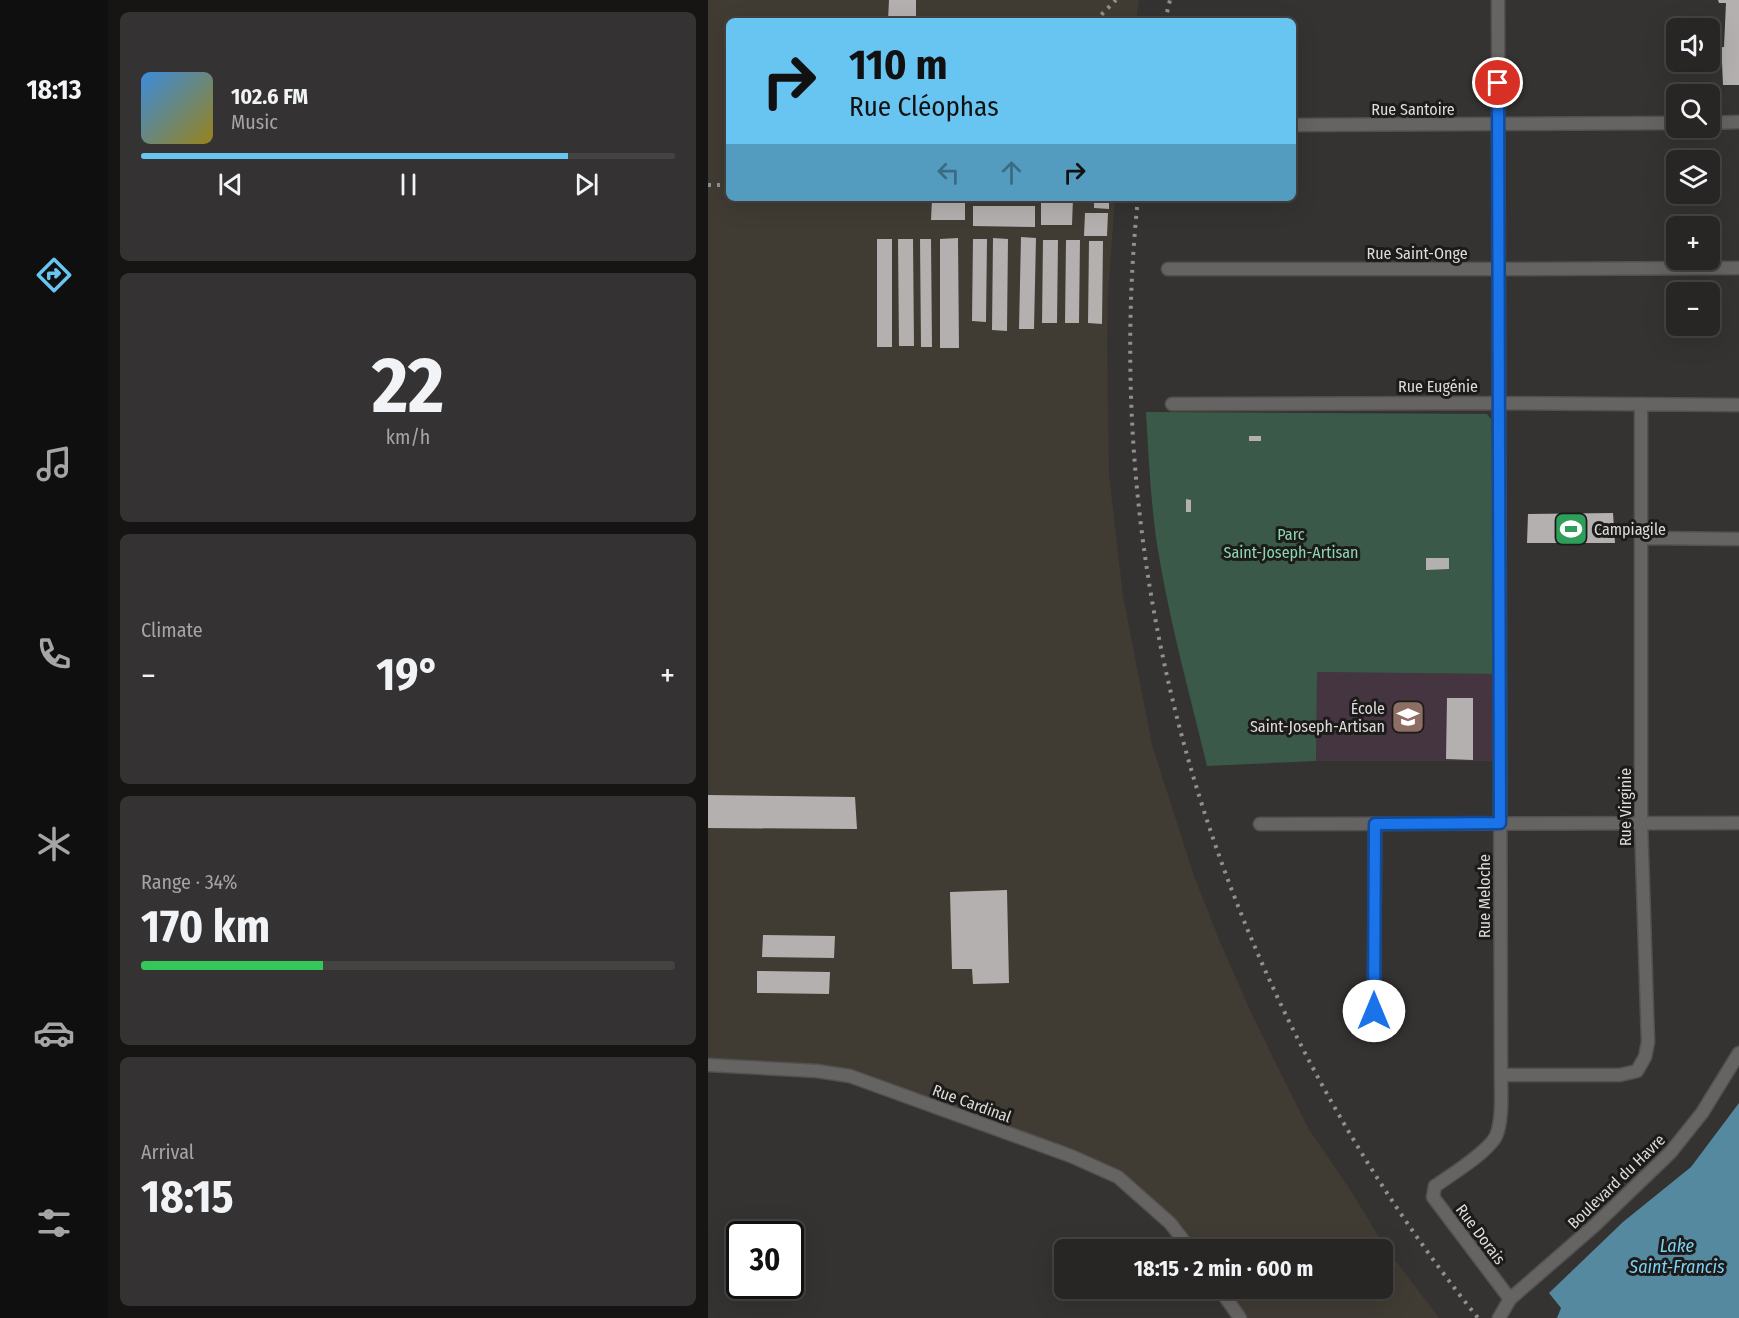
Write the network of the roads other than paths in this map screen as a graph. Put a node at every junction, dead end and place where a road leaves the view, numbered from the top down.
1 (1498, 0) edge
2 (1739, 122) edge
3 (1666, 123) edge
4 (1720, 123) edge
5 (1499, 125) junction
6 (1296, 126) edge
7 (1739, 268) edge
8 (1168, 269) dead end
9 (1498, 269) junction
10 (1499, 402) junction
11 (1172, 404) dead end
12 (1641, 404) junction
13 (1739, 405) edge
14 (1642, 538) junction
15 (1739, 539) edge
16 (1500, 823) junction
17 (1641, 823) junction
18 (1739, 823) edge
19 (1260, 824) dead end
20 (1375, 824) junction
21 (1374, 1011) dead end
22 (1739, 1053) edge
23 (708, 1065) edge
24 (1502, 1075) junction
25 (1436, 1186) joint
26 (1182, 1239) edge
27 (1227, 1299) edge
28 (1510, 1299) junction
29 (1240, 1318) edge
30 (1499, 1318) edge

1 - 5 street, Rue Meloche
2 - 4 street
3 - 5 street, Rue Santoire
5 - 6 street, Rue Santoire
5 - 9 street, Rue Meloche
7 - 9 street, Rue Saint-Onge
8 - 9 street, Rue Saint-Onge
9 - 10 street, Rue Meloche
10 - 11 street, Rue Eugénie
10 - 12 street, Rue Eugénie
10 - 16 street, Rue Meloche
12 - 13 street, Rue Eugénie
12 - 14 street, Rue Virginie
14 - 15 street
14 - 17 street, Rue Virginie
16 - 17 street
16 - 20 street
16 - 24 street, Rue Meloche
17 - 18 street
17 - 24 street, Rue Virginie
19 - 20 street
20 - 21 street
22 - 28 street, Boulevard du Havre
23 - 26 street, Rue Cardinal
24 - 25 street, Rue Meloche
25 - 28 street, Rue Dorais
27 - 29 street
28 - 30 street, Boulevard du Havre

